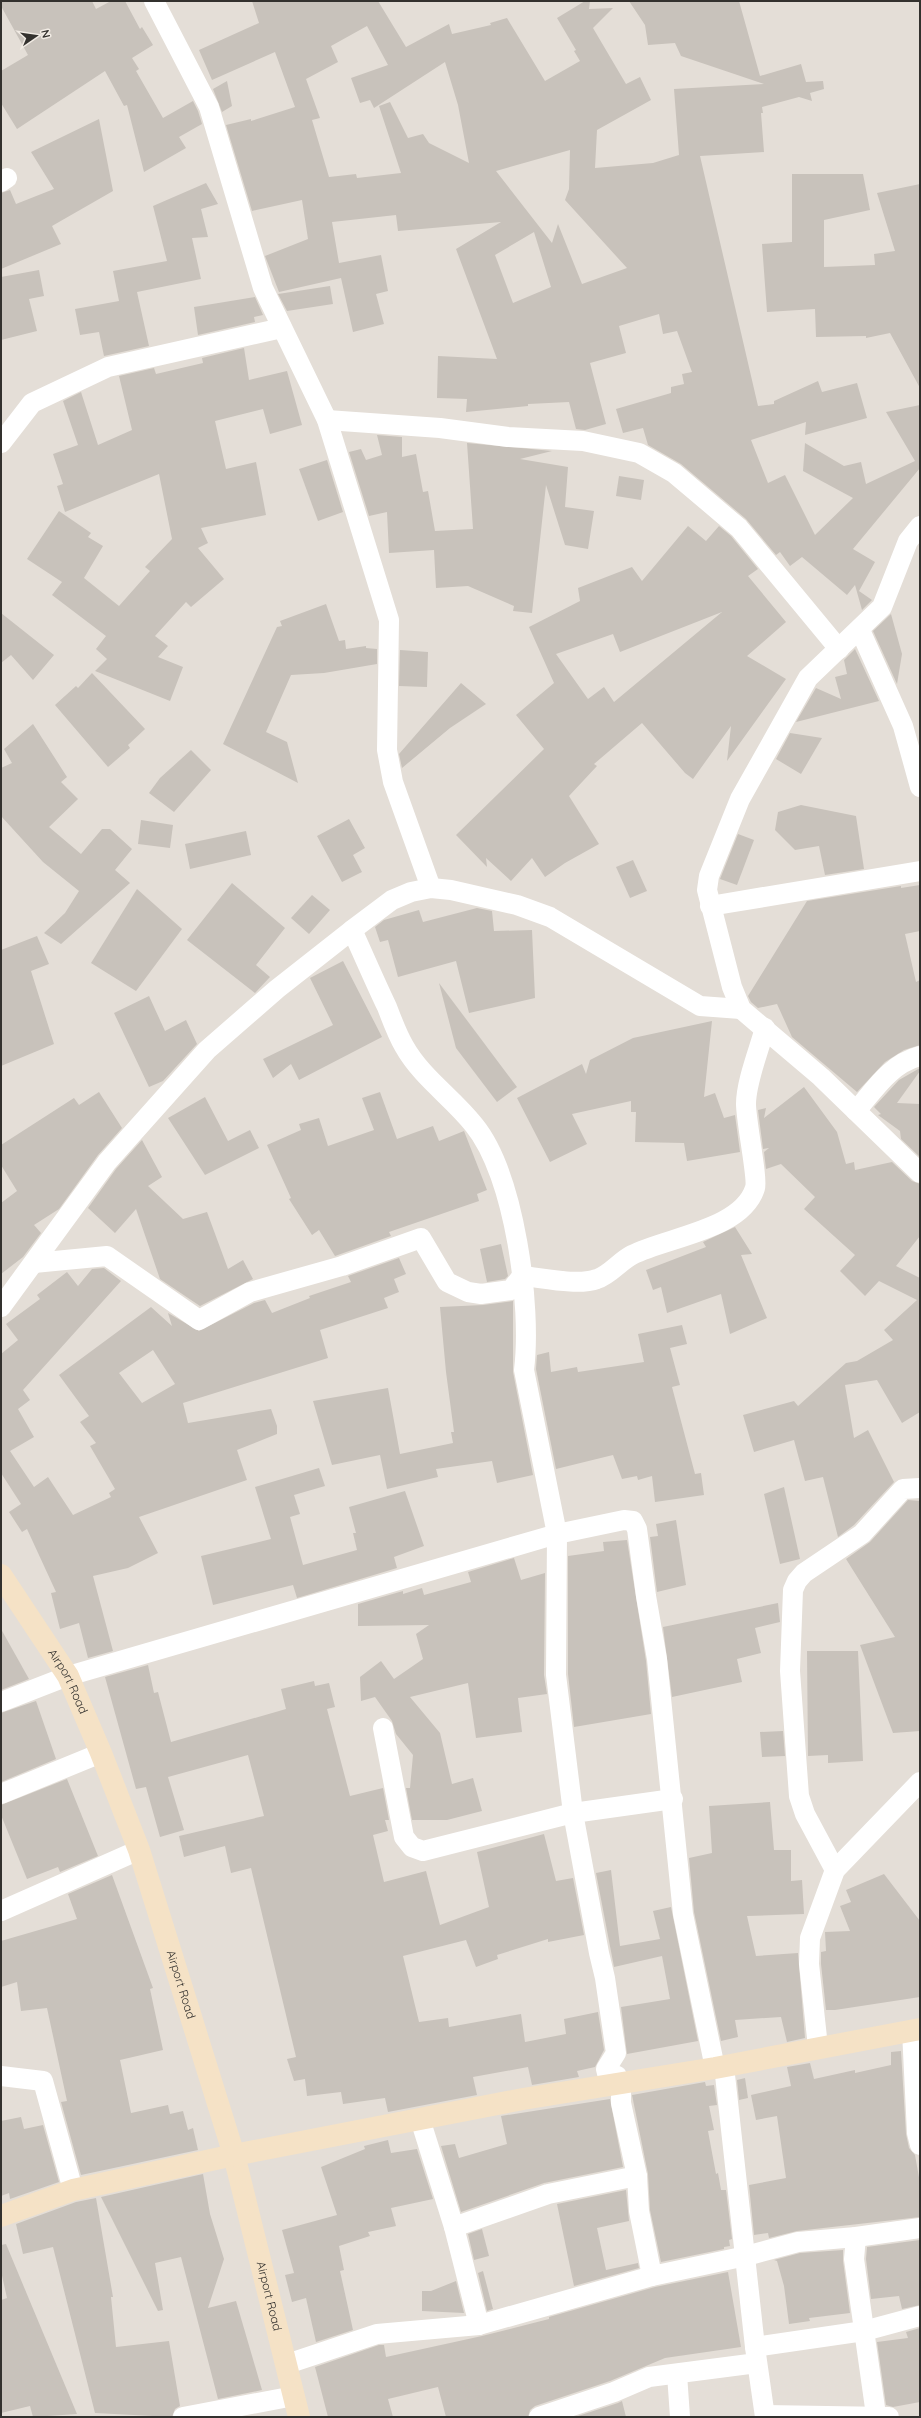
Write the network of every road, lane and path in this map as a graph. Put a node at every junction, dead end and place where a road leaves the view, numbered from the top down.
1 (154, 1) edge
2 (282, 328) junction
3 (327, 420) junction
4 (1, 443) edge
5 (920, 526) edge
6 (860, 630) junction
7 (839, 649) junction
8 (920, 787) edge
9 (920, 871) edge
10 (431, 888) junction
11 (710, 906) junction
12 (352, 930) junction
13 (741, 1009) junction
14 (765, 1028) junction
15 (920, 1056) edge
16 (856, 1111) junction
17 (920, 1173) edge
18 (34, 1263) junction
19 (522, 1276) junction
20 (1, 1307) edge
21 (920, 1488) edge
22 (557, 1534) junction
23 (1, 1575) edge
24 (68, 1676) junction
25 (1, 1702) edge
26 (383, 1728) dead end
27 (101, 1753) junction
28 (920, 1782) edge
29 (1, 1794) edge
30 (673, 1799) junction
31 (573, 1813) junction
32 (139, 1850) junction
33 (835, 1870) junction
34 (1, 1911) edge
35 (916, 2030) edge
36 (818, 2047) junction
37 (720, 2067) junction
38 (1, 2076) edge
39 (621, 2084) junction
40 (420, 2119) junction
41 (920, 2145) edge
42 (234, 2155) junction
43 (637, 2176) junction
44 (73, 2190) junction
45 (1, 2216) edge
46 (454, 2227) junction
47 (920, 2228) edge
48 (856, 2237) junction
49 (746, 2256) junction
50 (652, 2276) junction
51 (920, 2316) edge
52 (479, 2325) junction
53 (864, 2331) junction
54 (756, 2355) junction
55 (287, 2364) junction
56 (677, 2374) junction
57 (296, 2407) edge
58 (194, 2416) edge
59 (765, 2416) edge
60 (883, 2416) edge
61 (539, 2417) edge
62 (680, 2417) edge

1 - 2 street
2 - 3 street
2 - 4 street
3 - 7 street
3 - 10 street
5 - 6 street
6 - 7 street
6 - 8 street
7 - 11 street
9 - 11 street
10 - 12 street
10 - 13 street
11 - 13 street
12 - 18 street
12 - 19 street
13 - 14 street
14 - 16 street
14 - 19 street
15 - 16 street
16 - 17 street
18 - 19 street
18 - 20 street
19 - 22 street
21 - 33 street
22 - 24 street
22 - 30 street
22 - 31 street
23 - 24 street, Airport Road
24 - 25 street
24 - 27 street, Airport Road
26 - 31 street
27 - 29 street
27 - 32 street, Airport Road
28 - 33 street
30 - 31 street
30 - 37 street
31 - 39 street
32 - 34 street
32 - 42 street, Airport Road
33 - 36 street
35 - 36 street
35 - 41 street
36 - 37 street
37 - 39 street
37 - 49 street
38 - 44 street
39 - 40 street
39 - 43 street
40 - 42 street
40 - 46 street
42 - 44 street
42 - 55 street, Airport Road
43 - 46 street
43 - 50 street
44 - 45 street
46 - 52 street
47 - 48 street
48 - 49 street
48 - 53 street
49 - 50 street
49 - 54 street
50 - 52 street
51 - 53 street
52 - 55 street
53 - 54 street
53 - 60 street
54 - 56 street
54 - 59 street
55 - 57 street, Airport Road
56 - 61 street
56 - 62 street
57 - 58 street
59 - 60 street

